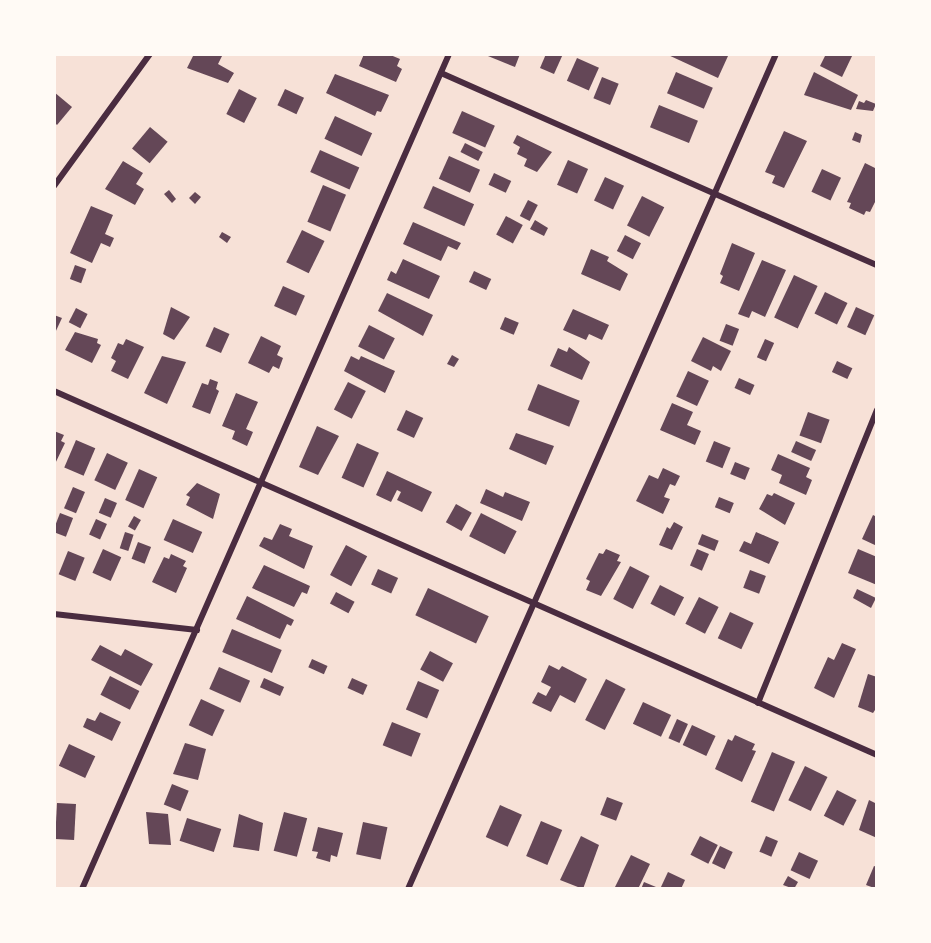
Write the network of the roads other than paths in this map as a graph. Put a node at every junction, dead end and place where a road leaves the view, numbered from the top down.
1 (150, 54) edge
2 (449, 54) edge
3 (776, 54) edge
4 (441, 73) junction
5 (54, 186) edge
6 (714, 194) junction
7 (877, 265) edge
8 (54, 391) edge
9 (877, 410) edge
10 (261, 484) junction
11 (533, 605) junction
12 (54, 614) edge
13 (197, 630) junction
14 (758, 703) junction
15 (877, 755) edge
16 (82, 889) edge
17 (408, 889) edge

1 - 5 street
2 - 4 street
3 - 6 street
4 - 6 street
4 - 10 street
6 - 7 street
6 - 11 street
8 - 10 street
9 - 14 street
10 - 11 street
10 - 13 street
11 - 14 street
11 - 17 street
12 - 13 street
13 - 16 street
14 - 15 street

